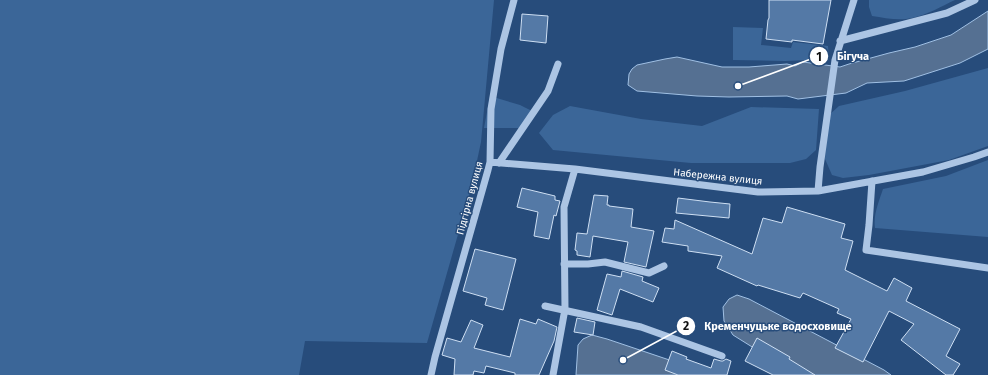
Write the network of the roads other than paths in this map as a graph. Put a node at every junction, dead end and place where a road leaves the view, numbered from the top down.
1 (514, 0) edge
2 (854, 0) edge
3 (975, 0) edge
4 (840, 41) junction
5 (558, 64) dead end
6 (988, 152) edge
7 (490, 162) junction
8 (499, 163) junction
9 (575, 169) junction
10 (872, 181) junction
11 (818, 191) junction
12 (564, 264) junction
13 (664, 266) dead end
14 (988, 268) edge
15 (545, 306) dead end
16 (565, 309) junction
17 (722, 356) dead end
18 (431, 375) edge
19 (553, 375) edge

1 - 7 street, Підгірна вулиця
2 - 4 street
3 - 4 street
4 - 11 street
5 - 8 street
6 - 10 street, Набережна вулиця
7 - 8 street, Набережна вулиця
7 - 18 street, Підгірна вулиця
8 - 9 street, Набережна вулиця
9 - 11 street, Набережна вулиця
9 - 12 street
10 - 11 street, Набережна вулиця
10 - 14 street
12 - 13 street
12 - 16 street
15 - 16 street
16 - 17 street
16 - 19 street

